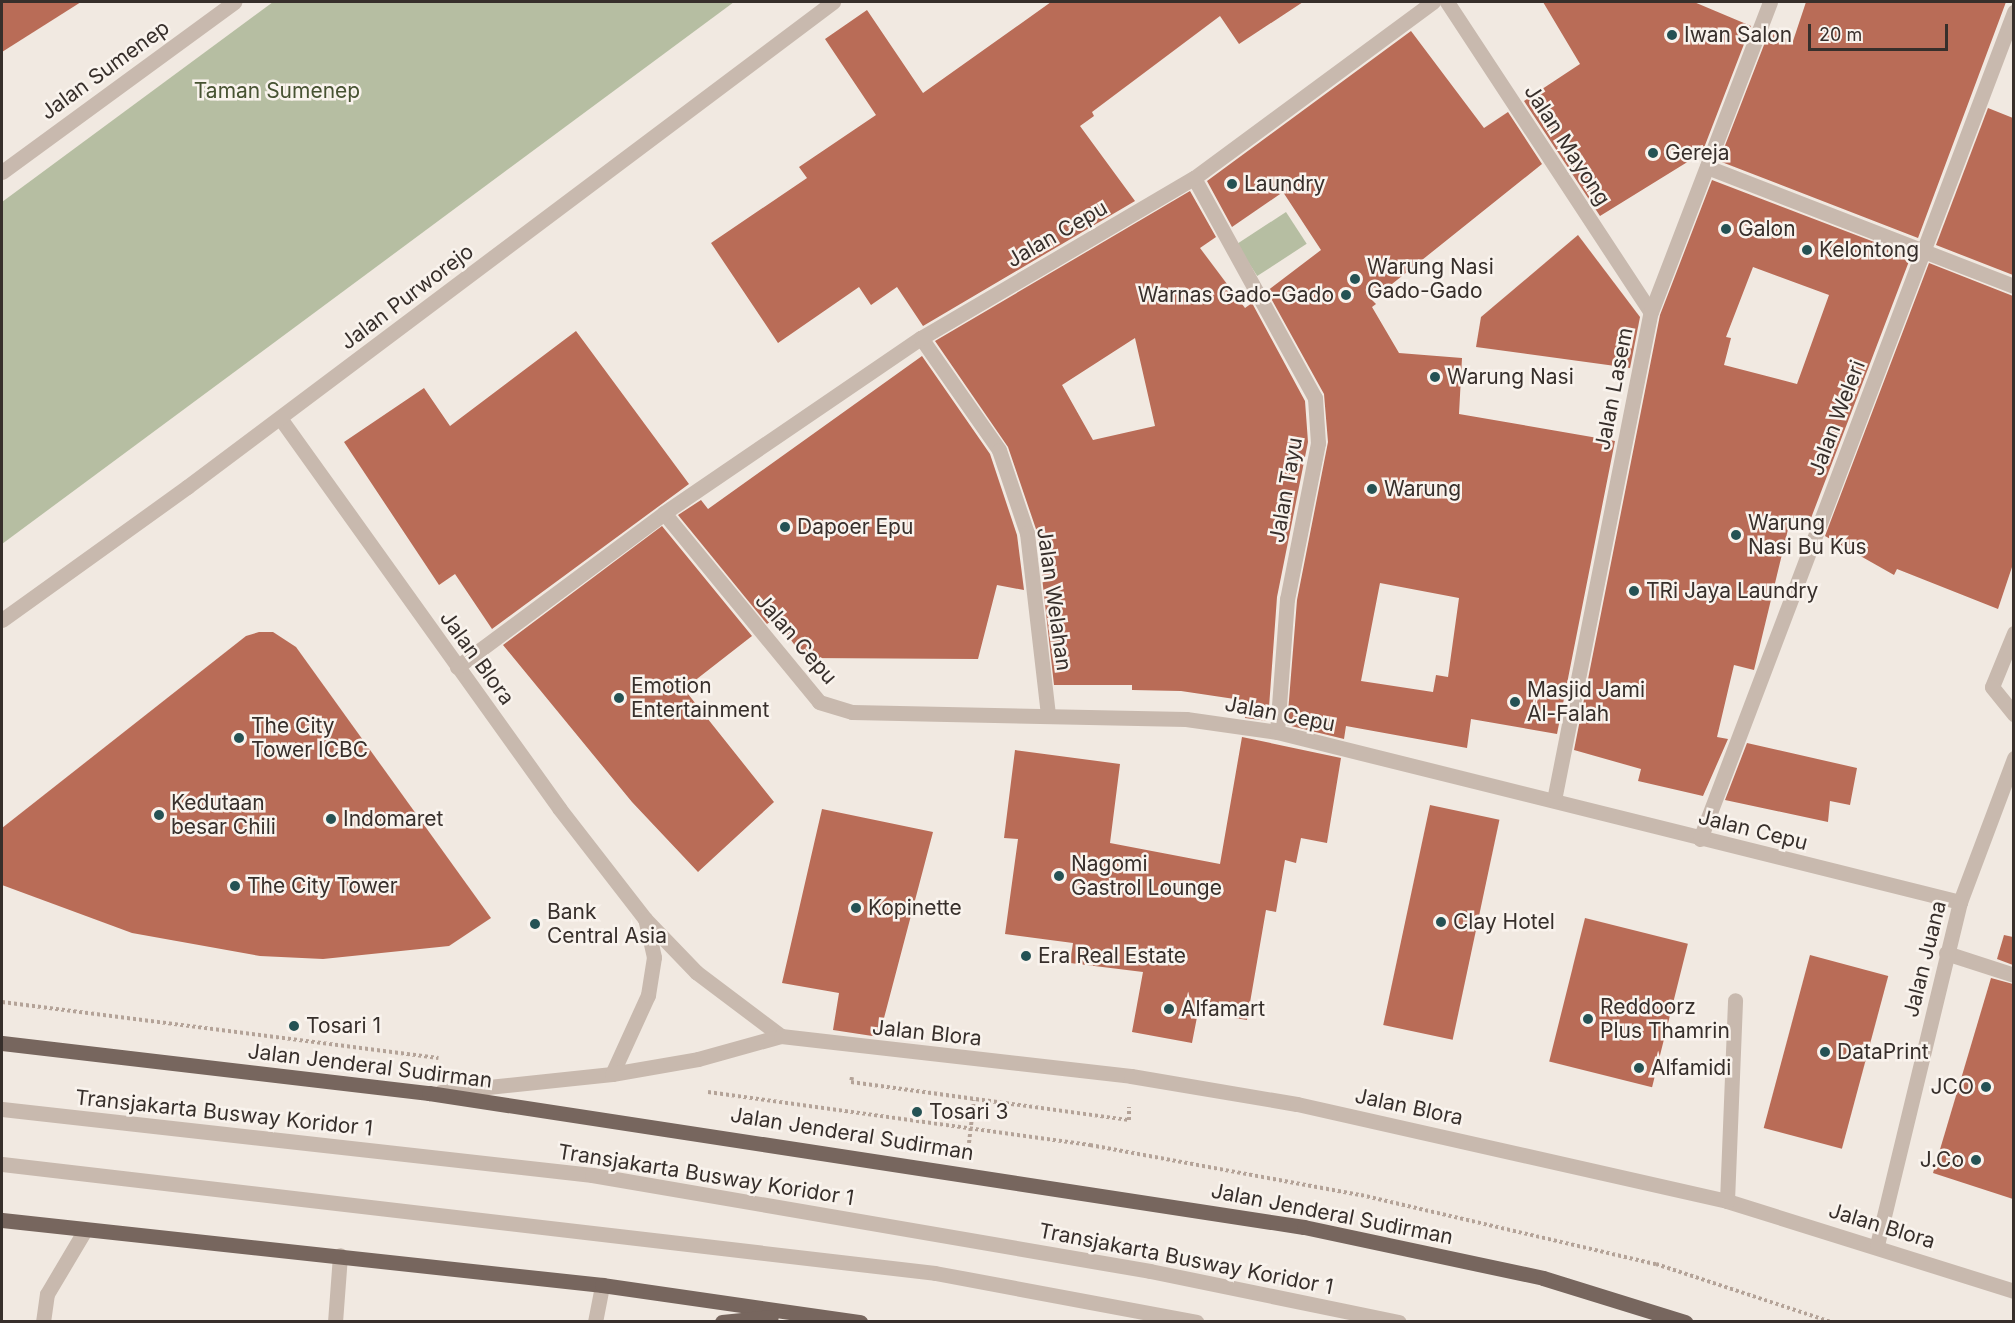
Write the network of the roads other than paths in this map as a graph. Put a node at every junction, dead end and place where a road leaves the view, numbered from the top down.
1 (234, 2) edge
2 (833, 2) edge
3 (1433, 2) edge
4 (1447, 2) edge
5 (1770, 2) edge
6 (2013, 12) edge
7 (1707, 167) junction
8 (2, 172) edge
9 (1194, 178) junction
10 (1923, 251) junction
11 (2013, 286) edge
12 (1651, 312) junction
13 (921, 338) junction
14 (280, 418) junction
15 (664, 513) junction
16 (2, 620) edge
17 (2013, 633) edge
18 (457, 667) junction
19 (1048, 714) junction
20 (2013, 714) edge
21 (1277, 732) junction
22 (2013, 758) edge
23 (1554, 800) junction
24 (1700, 839) junction
25 (1960, 902) junction
26 (645, 919) junction
27 (1946, 953) junction
28 (2013, 975) edge
29 (1735, 1000) dead end
30 (781, 1036) junction
31 (2, 1043) edge
32 (612, 1074) junction
33 (429, 1093) junction
34 (2, 1109) edge
35 (2, 1164) edge
36 (1727, 1201) junction
37 (2, 1220) edge
38 (85, 1230) junction
39 (1877, 1245) junction
40 (340, 1255) junction
41 (602, 1285) junction
42 (2013, 1291) edge
43 (798, 1315) junction
44 (43, 1322) edge
45 (335, 1322) edge
46 (595, 1322) edge
47 (722, 1322) edge
48 (860, 1322) edge
49 (1196, 1322) edge
50 (1399, 1322) edge
51 (1685, 1322) edge

1 - 8 street, Jalan Sumenep
2 - 14 street, Jalan Purworejo
3 - 9 street, Jalan Cepu
4 - 12 street, Jalan Mayong
5 - 7 street, Jalan Lasem
6 - 10 street, Jalan Weleri
7 - 10 street
7 - 12 street, Jalan Lasem
9 - 13 street, Jalan Cepu
9 - 21 street, Jalan Tayu
10 - 11 street
10 - 24 street, Jalan Weleri
12 - 23 street, Jalan Lasem
13 - 15 street, Jalan Cepu
13 - 19 street, Jalan Welahan
14 - 16 street, Jalan Purworejo
14 - 18 street, Jalan Blora
15 - 18 street, Jalan Cepu
15 - 19 street, Jalan Cepu
17 - 20 street
18 - 26 street, Jalan Blora
19 - 21 street, Jalan Cepu
21 - 23 street, Jalan Cepu
22 - 25 street, Jalan Juana
23 - 24 street, Jalan Cepu
24 - 25 street, Jalan Cepu
25 - 27 street, Jalan Juana
26 - 30 street, Jalan Blora
26 - 32 street, Jalan Blora
27 - 28 street
27 - 39 street, Jalan Juana
29 - 36 street
30 - 32 street, Jalan Blora
30 - 36 street, Jalan Blora
31 - 33 main road, Jalan Jenderal Sudirman
32 - 33 street, Jalan Blora
33 - 51 main road, Jalan Jenderal Sudirman
34 - 50 street, Transjakarta Busway Koridor 1
35 - 49 street
36 - 39 street, Jalan Blora
37 - 38 main road
38 - 40 main road
38 - 44 street
39 - 42 street, Jalan Blora
40 - 41 main road
40 - 45 street
41 - 43 main road
41 - 46 street
43 - 47 main road
43 - 48 main road

